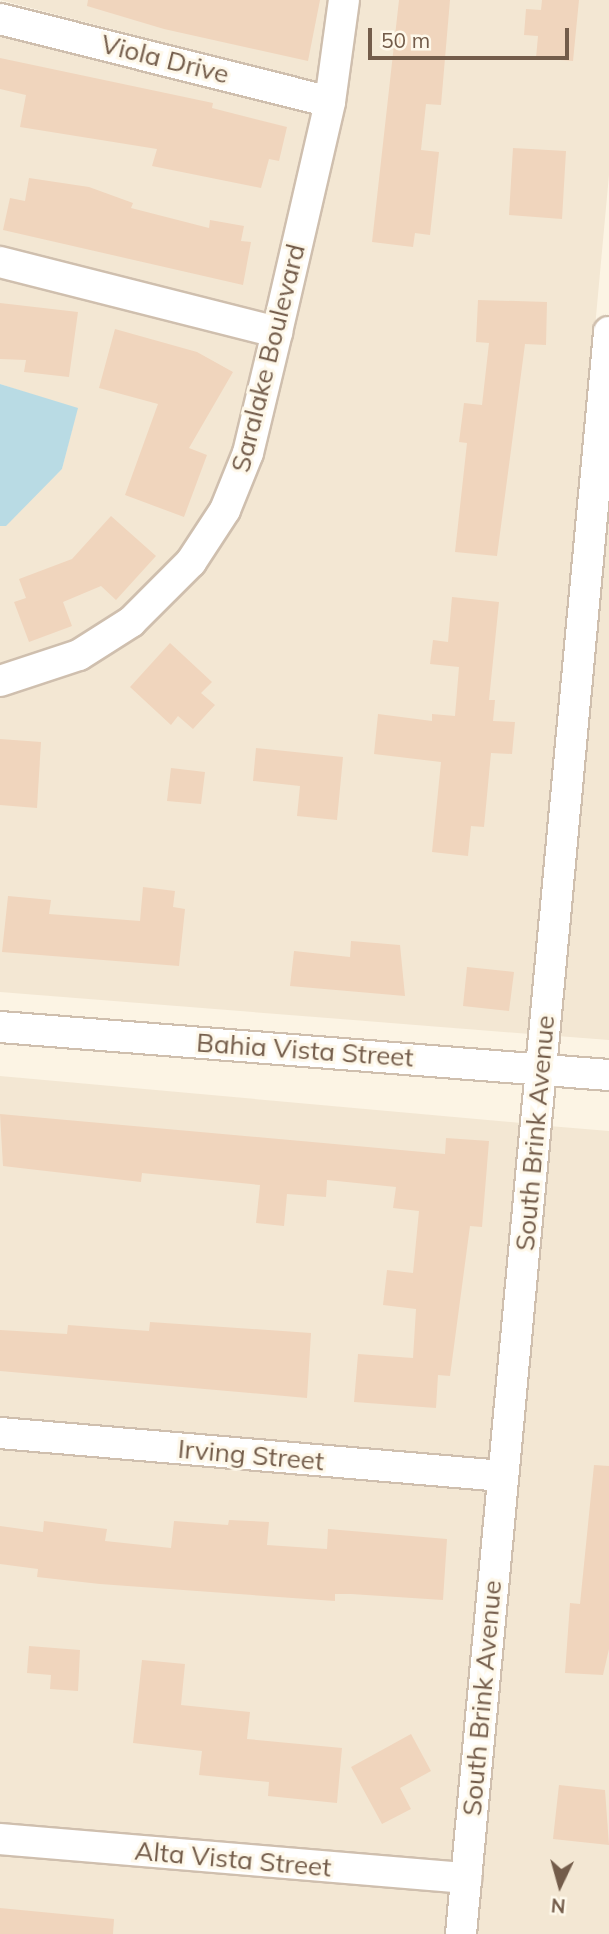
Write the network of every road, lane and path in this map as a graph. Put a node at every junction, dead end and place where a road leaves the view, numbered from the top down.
1 (344, 0) edge
2 (0, 19) edge
3 (330, 102) junction
4 (0, 262) edge
5 (277, 332) junction
6 (609, 332) edge
7 (0, 681) edge
8 (0, 1027) edge
9 (541, 1069) junction
10 (609, 1075) edge
11 (0, 1433) edge
12 (503, 1476) junction
13 (0, 1839) edge
14 (466, 1878) junction
15 (461, 1934) edge

1 - 3 street, Saralake Boulevard
2 - 3 street, Viola Drive
3 - 5 street, Saralake Boulevard
4 - 5 street
5 - 7 street, Saralake Boulevard
6 - 9 street, South Brink Avenue
8 - 9 street, Bahia Vista Street
9 - 10 street, Bahia Vista Street
9 - 12 street, South Brink Avenue
11 - 12 street, Irving Street
12 - 14 street, South Brink Avenue
13 - 14 street, Alta Vista Street
14 - 15 street, South Brink Avenue

